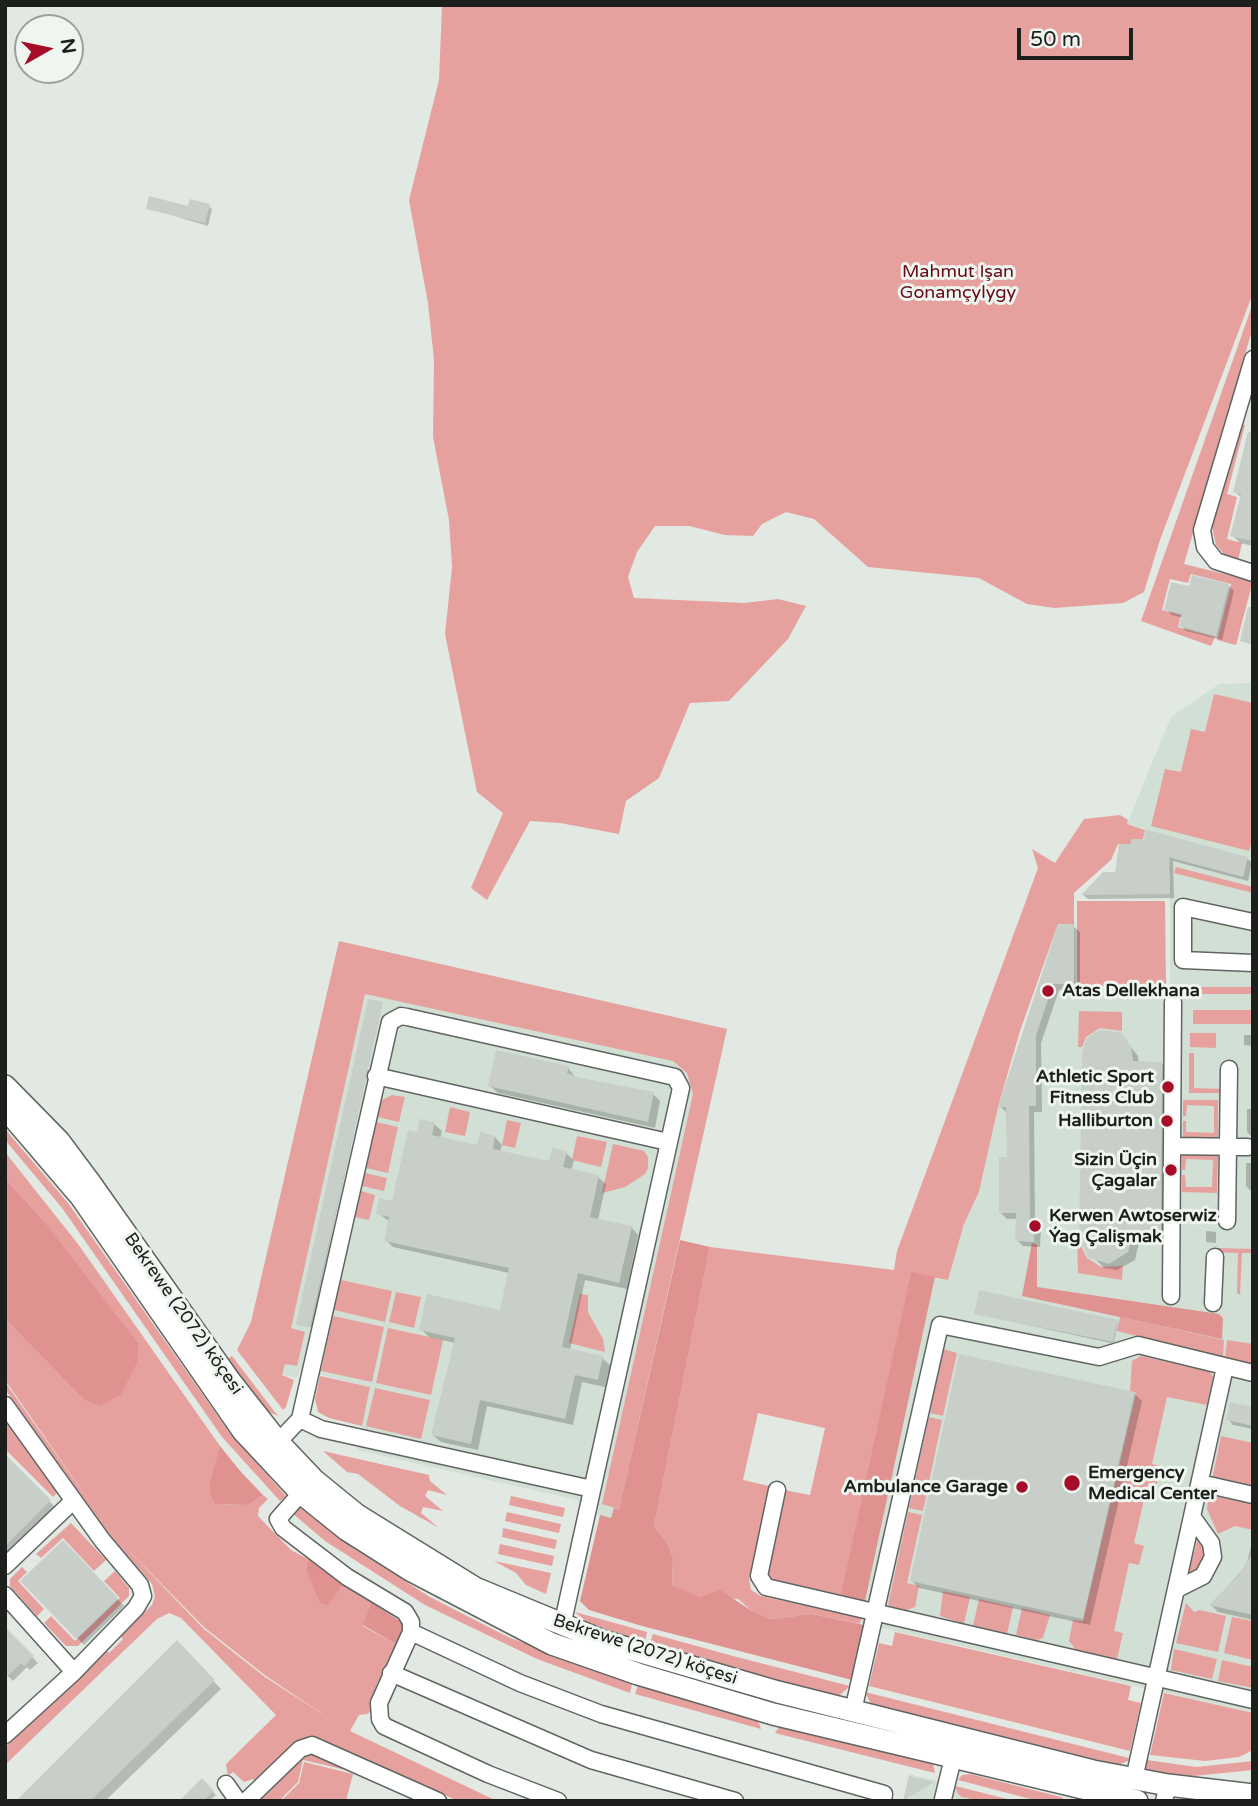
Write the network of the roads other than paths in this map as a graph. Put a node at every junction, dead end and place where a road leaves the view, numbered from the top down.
1 (1253, 359) edge
2 (1253, 573) edge
3 (1253, 922) edge
4 (1253, 963) edge
5 (1173, 1002) dead end
6 (1229, 1069) dead end
7 (376, 1076) junction
8 (5, 1086) edge
9 (5, 1108) edge
10 (668, 1142) junction
11 (1172, 1146) junction
12 (1228, 1147) junction
13 (1248, 1147) dead end
14 (1227, 1221) dead end
15 (1215, 1257) dead end
16 (1171, 1296) dead end
17 (1213, 1303) dead end
18 (1225, 1367) junction
19 (1253, 1373) edge
20 (5, 1405) edge
21 (300, 1419) junction
22 (278, 1442) junction
23 (1200, 1483) junction
24 (592, 1489) junction
25 (777, 1490) dead end
26 (301, 1493) junction
27 (1253, 1495) edge
28 (73, 1501) junction
29 (1193, 1518) junction
30 (5, 1566) edge
31 (1177, 1590) junction
32 (5, 1595) edge
33 (877, 1615) junction
34 (562, 1626) junction
35 (411, 1632) junction
36 (74, 1672) junction
37 (391, 1674) junction
38 (1158, 1678) junction
39 (1253, 1700) edge
40 (853, 1711) junction
41 (9, 1723) edge
42 (953, 1758) junction
43 (1134, 1779) junction
44 (226, 1784) dead end
45 (1088, 1788) edge
46 (1166, 1793) edge
47 (1253, 1794) edge
48 (942, 1800) edge
49 (238, 1801) edge
50 (246, 1801) edge
51 (438, 1801) edge
52 (558, 1801) edge
53 (735, 1801) edge
54 (883, 1801) edge
55 (1137, 1801) edge

1 - 2 lane
3 - 4 lane
5 - 11 lane
6 - 12 lane
7 - 10 lane
7 - 10 lane
7 - 21 lane
8 - 22 main road, Bekrewe (2072) köçesi
9 - 26 main road, Bekrewe (2072) köçesi
10 - 24 lane
11 - 12 lane
11 - 16 lane
12 - 13 lane
12 - 14 lane
15 - 17 lane
18 - 19 lane
18 - 23 lane
18 - 33 lane
20 - 28 lane
21 - 22 lane
21 - 24 lane
22 - 34 main road, Bekrewe (2072) köçesi
23 - 27 lane
23 - 29 lane
24 - 34 lane
25 - 33 lane
26 - 35 lane
26 - 42 main road, Bekrewe (2072) köçesi
28 - 30 lane
28 - 36 lane
29 - 31 lane
29 - 31 lane
31 - 38 lane
32 - 36 lane
33 - 38 lane
33 - 40 lane
34 - 40 main road, Bekrewe (2072) köçesi
35 - 37 lane
35 - 54 lane
36 - 41 lane
37 - 52 lane
37 - 53 lane
38 - 39 lane
38 - 43 lane
40 - 45 main road, Bekrewe (2072) köçesi
42 - 45 main road, Bekrewe (2072) köçesi
42 - 48 lane
43 - 45 main road, Bekrewe (2072) köçesi
43 - 46 main road, Bekrewe (2072) köçesi
44 - 49 lane
45 - 55 main road, Bekrewe (2072) köçesi
46 - 47 main road, Bekrewe (2072) köçesi
50 - 51 lane

